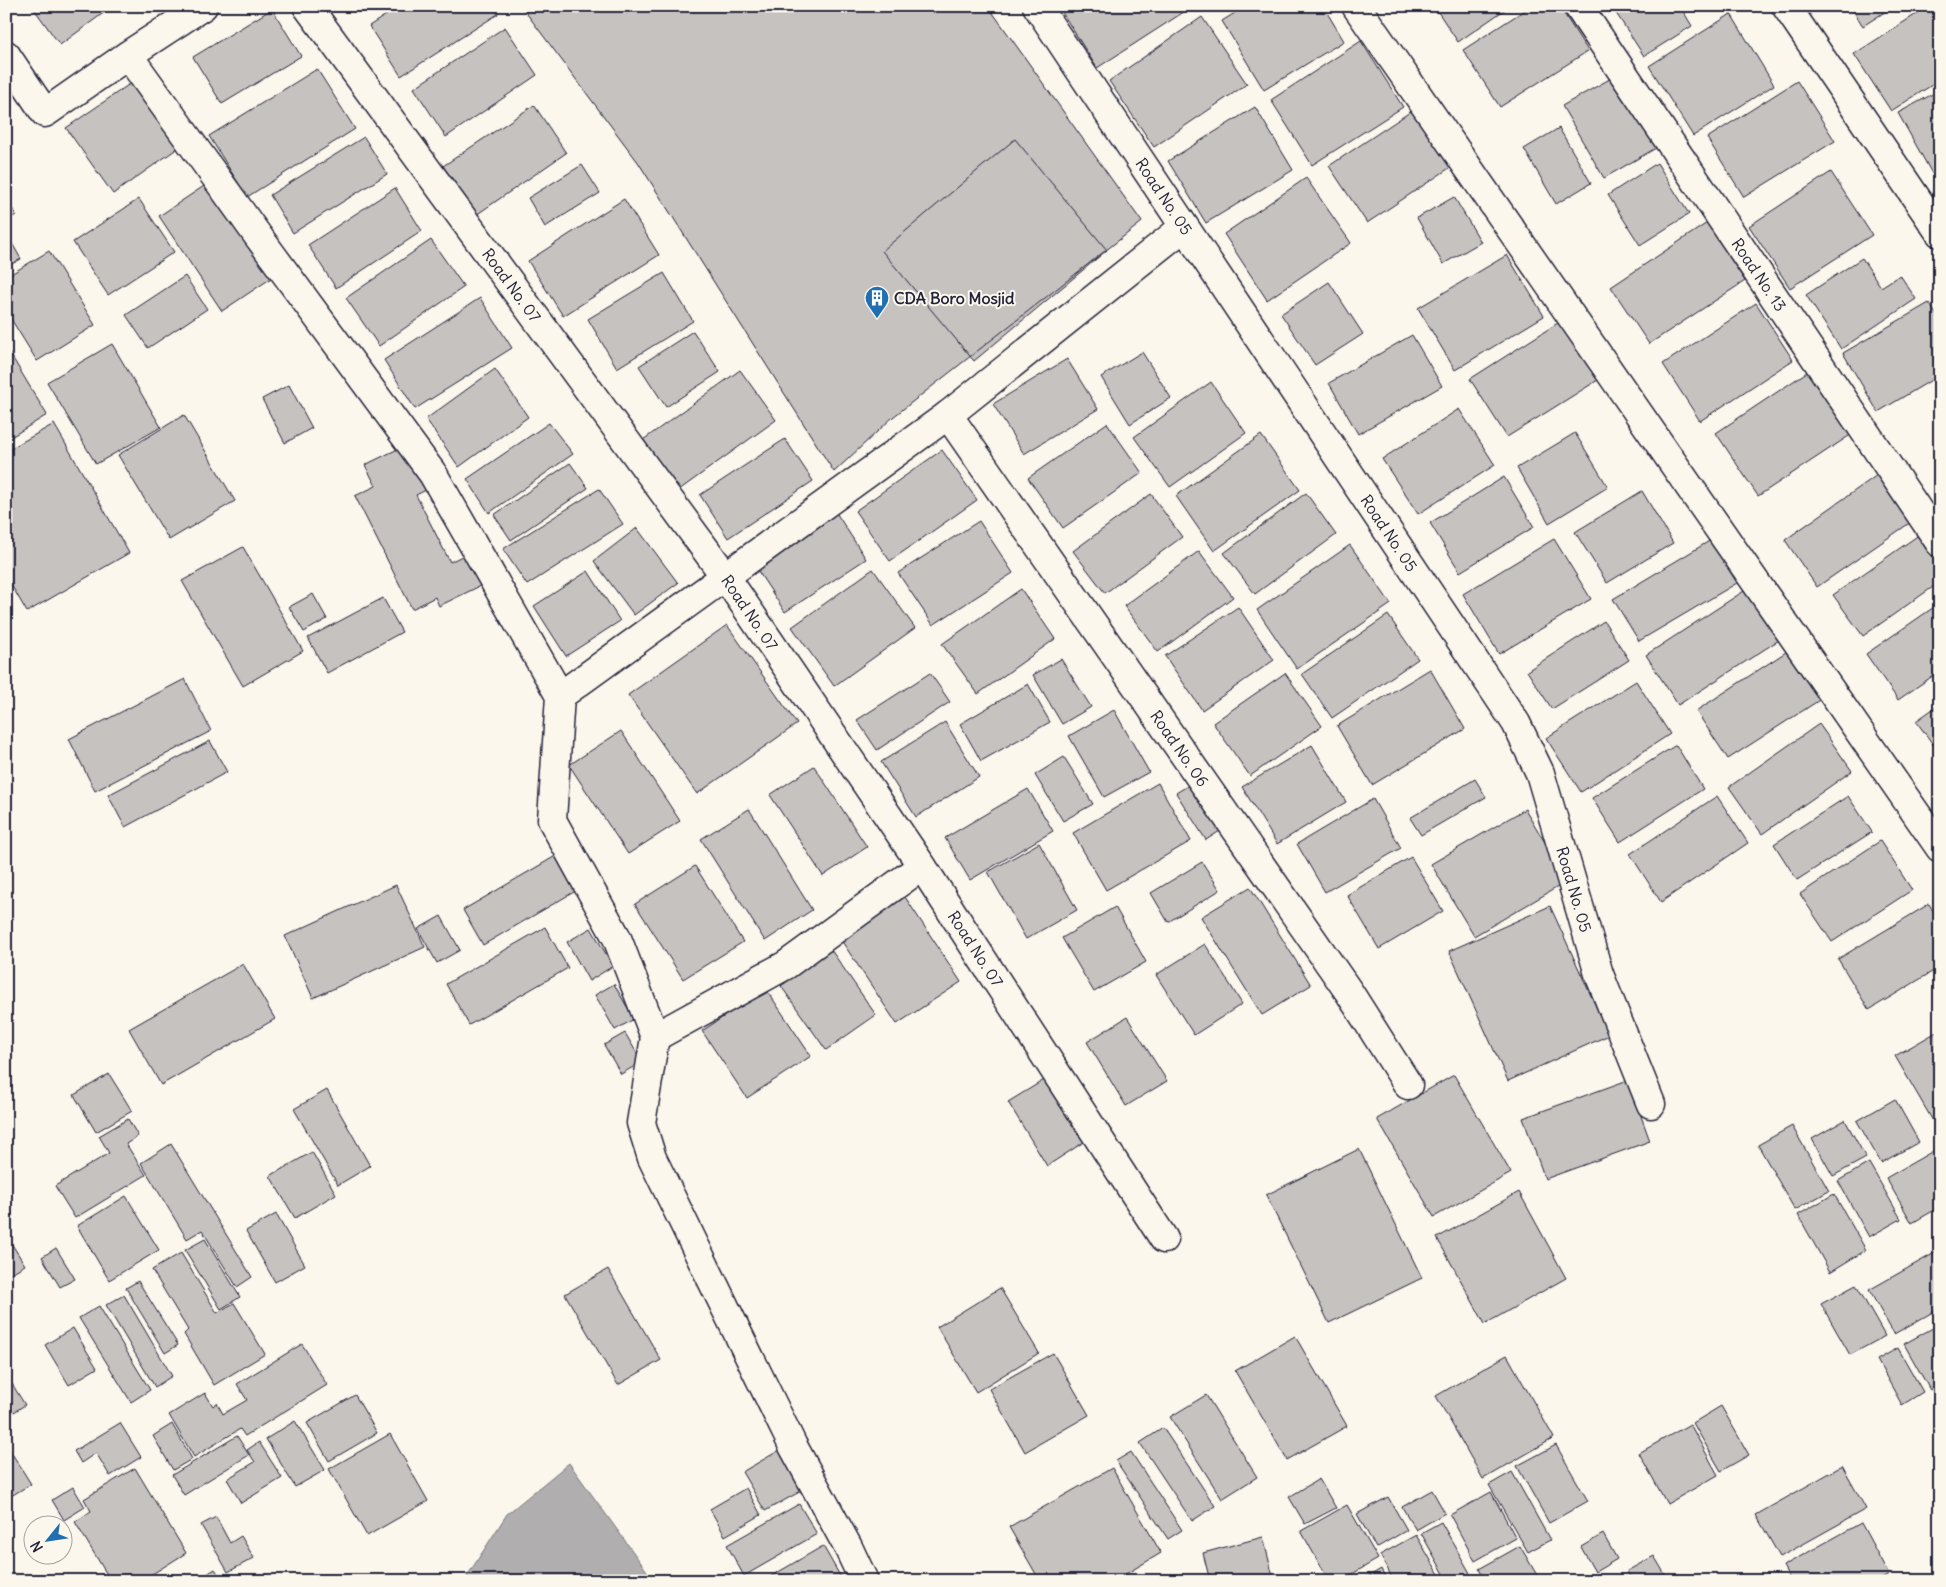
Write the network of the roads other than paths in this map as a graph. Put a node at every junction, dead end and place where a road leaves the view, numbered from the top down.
1 (203, 6) edge
2 (307, 6) edge
3 (1037, 6) edge
4 (1356, 6) edge
5 (1578, 6) edge
6 (1786, 6) edge
7 (6, 55) edge
8 (128, 55) junction
9 (1184, 227) junction
10 (1940, 233) edge
11 (948, 415) junction
12 (1940, 542) edge
13 (725, 576) junction
14 (560, 696) junction
15 (1940, 848) edge
16 (922, 866) junction
17 (655, 1037) junction
18 (1408, 1085) dead end
19 (1651, 1104) dead end
20 (1164, 1239) dead end
21 (864, 1581) edge

1 - 8 street
2 - 13 street, Road No. 07
3 - 9 street, Road No. 05
4 - 15 street
5 - 12 street, Road No. 13
6 - 10 street
7 - 8 street
8 - 14 street
9 - 11 street
9 - 19 street, Road No. 05
11 - 13 street
11 - 18 street, Road No. 06
13 - 14 street
13 - 16 street, Road No. 07
14 - 17 street
16 - 17 street
16 - 20 street, Road No. 07
17 - 21 street

